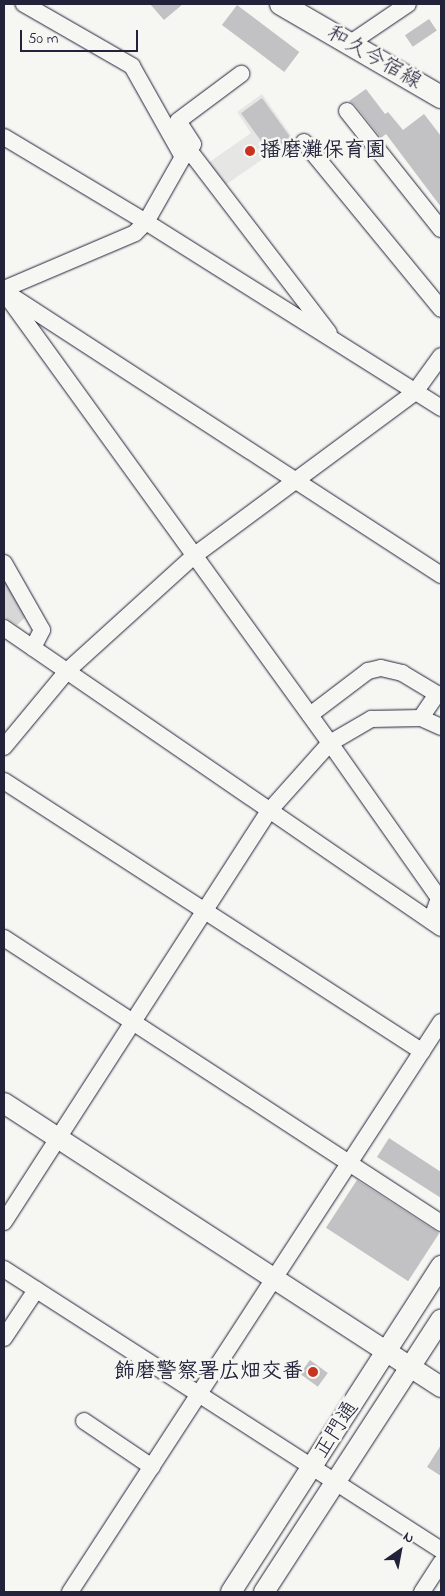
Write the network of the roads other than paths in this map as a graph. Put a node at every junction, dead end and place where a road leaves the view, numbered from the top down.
1 (24, 4) edge
2 (281, 4) edge
3 (408, 4) edge
4 (349, 44) junction
5 (241, 74) dead end
6 (441, 97) edge
7 (347, 111) dead end
8 (4, 137) edge
9 (304, 142) dead end
10 (186, 154) junction
11 (146, 222) junction
12 (441, 229) edge
13 (4, 291) edge
14 (441, 309) edge
15 (336, 343) junction
16 (441, 356) edge
17 (415, 392) junction
18 (441, 408) edge
19 (297, 481) junction
20 (195, 555) junction
21 (4, 563) edge
22 (441, 575) edge
23 (4, 628) edge
24 (33, 648) junction
25 (67, 671) junction
26 (310, 715) junction
27 (421, 718) junction
28 (441, 727) edge
29 (330, 743) junction
30 (4, 747) edge
31 (4, 781) edge
32 (270, 810) junction
33 (204, 911) junction
34 (436, 925) edge
35 (4, 938) edge
36 (134, 1022) junction
37 (441, 1022) edge
38 (422, 1051) junction
39 (4, 1103) edge
40 (58, 1138) junction
41 (349, 1163) junction
42 (4, 1222) edge
43 (441, 1223) edge
44 (441, 1266) edge
45 (4, 1269) edge
46 (274, 1278) junction
47 (36, 1290) junction
48 (441, 1319) edge
49 (4, 1338) edge
50 (387, 1352) junction
51 (410, 1367) junction
52 (441, 1387) edge
53 (199, 1394) junction
54 (84, 1422) dead end
55 (152, 1466) junction
56 (312, 1468) junction
57 (335, 1483) junction
58 (441, 1550) edge
59 (441, 1563) edge
60 (70, 1592) edge
61 (231, 1592) edge
62 (264, 1592) edge
63 (422, 1592) edge

1 - 10 street
2 - 4 main road, 和久今宿線
3 - 4 street
4 - 6 main road, 和久今宿線
5 - 10 street
7 - 12 street
8 - 11 street
9 - 14 street
10 - 11 street
10 - 15 street
11 - 13 street
11 - 15 street
13 - 19 street
13 - 20 street
15 - 17 street
16 - 17 street
17 - 18 street
17 - 19 street
19 - 20 street
19 - 22 street
20 - 25 street
20 - 26 street
21 - 24 street
23 - 24 street
24 - 25 street
25 - 30 street
25 - 32 street
26 - 27 street
26 - 29 street
27 - 28 street
27 - 29 street
29 - 32 street
29 - 34 street
31 - 33 street
32 - 33 street
32 - 34 street
33 - 36 street
33 - 38 street
35 - 36 street
36 - 40 street
36 - 41 street
37 - 38 street
38 - 41 street
39 - 40 street
40 - 42 street
40 - 46 street
41 - 43 street
41 - 46 street
44 - 50 street, 正門通
45 - 47 street
46 - 50 street
46 - 53 street
47 - 49 street
47 - 53 street
48 - 51 street, 正門通
50 - 51 street
50 - 56 street, 正門通
51 - 52 street
51 - 57 street, 正門通
53 - 55 street
53 - 56 street
54 - 55 street
55 - 60 street
56 - 57 street
56 - 61 street, 正門通
57 - 58 street
57 - 62 street, 正門通
59 - 63 street

